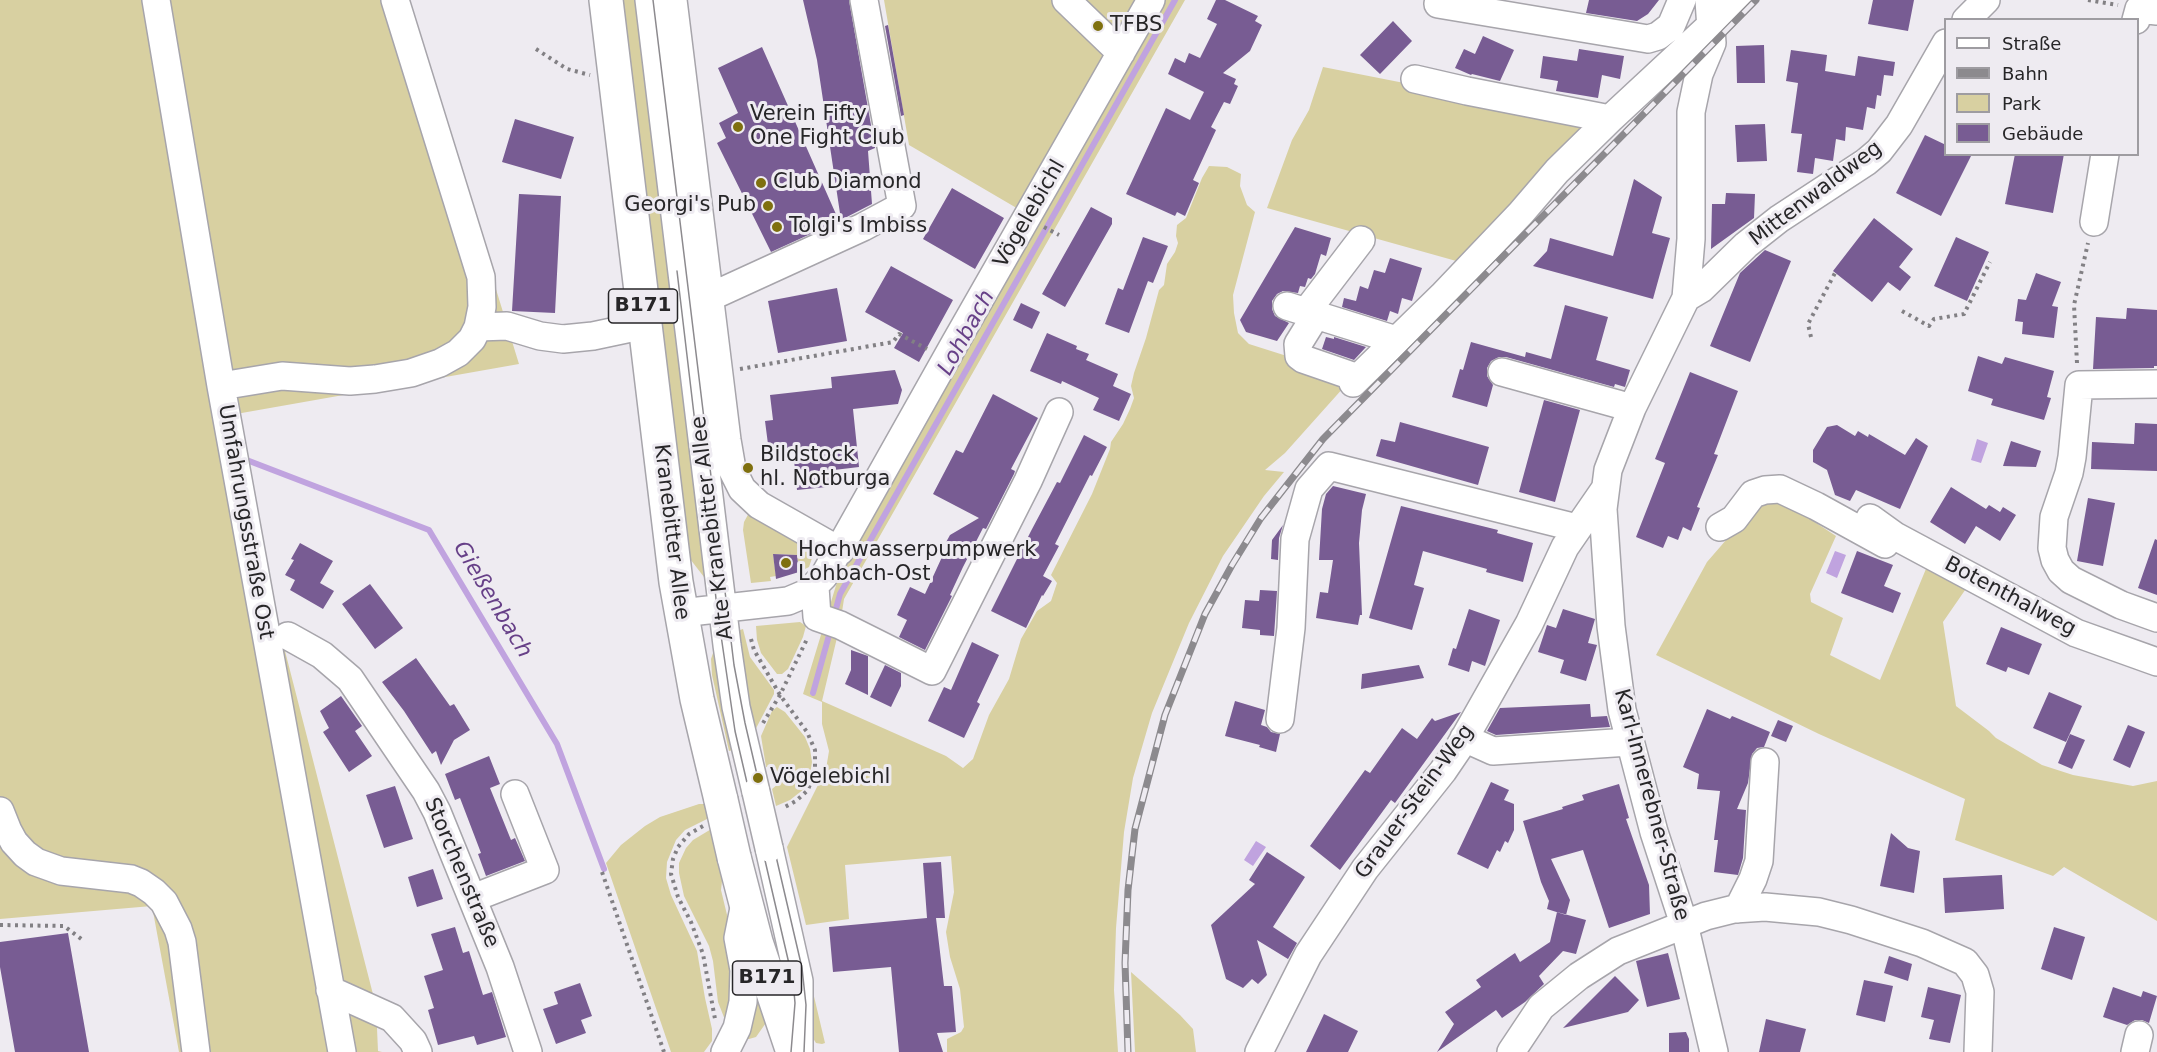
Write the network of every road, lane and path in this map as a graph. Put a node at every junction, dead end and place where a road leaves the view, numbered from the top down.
1 (156, 0) edge
2 (395, 0) edge
3 (606, 0) edge
4 (649, 0) edge
5 (673, 0) edge
6 (864, 0) edge
7 (1066, 0) edge
8 (1152, 0) edge
9 (1682, 0) edge
10 (1738, 0) edge
11 (1986, 0) edge
12 (2088, 0) edge
13 (1438, 4) dead end
14 (1710, 12) edge
15 (2144, 13) edge
16 (1968, 18) edge
17 (1944, 46) edge
18 (536, 49) dead end
19 (1121, 53) junction
20 (615, 74) junction
21 (1415, 79) dead end
22 (1610, 119) junction
23 (2105, 156) edge
24 (2094, 222) joint
25 (1361, 240) dead end
26 (1990, 262) dead end
27 (1835, 273) dead end
28 (710, 297) junction
29 (1686, 298) junction
30 (1303, 311) junction
31 (1902, 311) dead end
32 (645, 325) junction
33 (478, 327) junction
34 (1811, 337) dead end
35 (1396, 340) junction
36 (946, 360) junction
37 (1502, 372) dead end
38 (719, 373) junction
39 (2157, 384) edge
40 (2079, 385) junction
41 (221, 386) junction
42 (1632, 408) junction
43 (1059, 412) dead end
44 (1605, 489) junction
45 (1870, 518) dead end
46 (1720, 527) dead end
47 (1577, 528) junction
48 (840, 551) junction
49 (1913, 562) dead end
50 (815, 587) junction
51 (722, 608) junction
52 (681, 613) junction
53 (2157, 618) edge
54 (829, 621) junction
55 (288, 636) dead end
56 (2157, 662) edge
57 (780, 695) junction
58 (1280, 719) dead end
59 (763, 724) dead end
60 (1464, 738) junction
61 (1629, 742) junction
62 (1766, 762) dead end
63 (515, 794) dead end
64 (779, 809) dead end
65 (0, 811) edge
66 (717, 811) junction
67 (602, 872) dead end
68 (473, 898) junction
69 (745, 903) junction
70 (1738, 909) junction
71 (1684, 924) junction
72 (0, 925) edge
73 (84, 941) dead end
74 (330, 990) junction
75 (721, 1039) edge
76 (1277, 1040) edge
77 (196, 1052) edge
78 (342, 1052) edge
79 (418, 1052) edge
80 (528, 1052) edge
81 (664, 1052) edge
82 (793, 1052) edge
83 (799, 1052) edge
84 (1259, 1052) edge
85 (1511, 1052) edge
86 (1714, 1052) edge
87 (1978, 1052) edge

1 - 41 street
2 - 33 street, Umfahrungsstraße Ost
3 - 20 main road, Kranebitter Allee / B171
4 - 51 street, Alte Kranebitter Allee
5 - 28 street
6 - 28 street
7 - 19 street
8 - 19 street, Vögelebichl
9 - 13 street
10 - 14 street
11 - 16 street
12 - 15 path
14 - 22 street
14 - 29 street, Karl-Innerebner-Straße
17 - 29 street, Mittenwaldweg
18 - 20 path
19 - 36 street, Vögelebichl
20 - 32 main road, Kranebitter Allee / B171
21 - 22 street
22 - 35 street
23 - 24 street
24 - 40 path
25 - 30 street
26 - 31 path
27 - 34 path
28 - 38 street
29 - 42 street, Karl-Innerebner-Straße
30 - 35 street
30 - 35 street
32 - 33 street
32 - 52 main road, Kranebitter Allee / B171
33 - 41 street, Umfahrungsstraße Ost
36 - 38 path
36 - 48 street, Vögelebichl
37 - 42 street
38 - 48 street
39 - 40 street
40 - 53 street
41 - 74 street, Umfahrungsstraße Ost
42 - 44 street, Karl-Innerebner-Straße
43 - 54 street
44 - 47 street, Grauer-Stein-Weg
44 - 61 street, Karl-Innerebner-Straße
45 - 56 street, Botenthalweg
46 - 49 street
47 - 58 street
47 - 60 street, Grauer-Stein-Weg
48 - 50 street, Vögelebichl
50 - 51 street, Vögelebichl
50 - 54 street
51 - 52 street, Vögelebichl
51 - 83 street, Alte Kranebitter Allee, bridge
52 - 66 main road, Kranebitter Allee / B171
54 - 57 path
55 - 68 street, Storchenstraße
57 - 59 path
57 - 64 path
60 - 61 street
60 - 76 street, Grauer-Stein-Weg
61 - 71 street, Karl-Innerebner-Straße
62 - 70 street
63 - 68 street
65 - 77 street
66 - 69 main road, Kranebitter Allee / B171, bridge
66 - 75 path
67 - 81 path
68 - 80 street, Storchenstraße
69 - 75 street
69 - 82 main road, Kranebitter Allee / B171
70 - 71 street
70 - 87 street
71 - 85 street
71 - 86 street, Karl-Innerebner-Straße
72 - 73 path
74 - 78 street, Umfahrungsstraße Ost
74 - 79 street
76 - 84 street, Grauer-Stein-Weg

